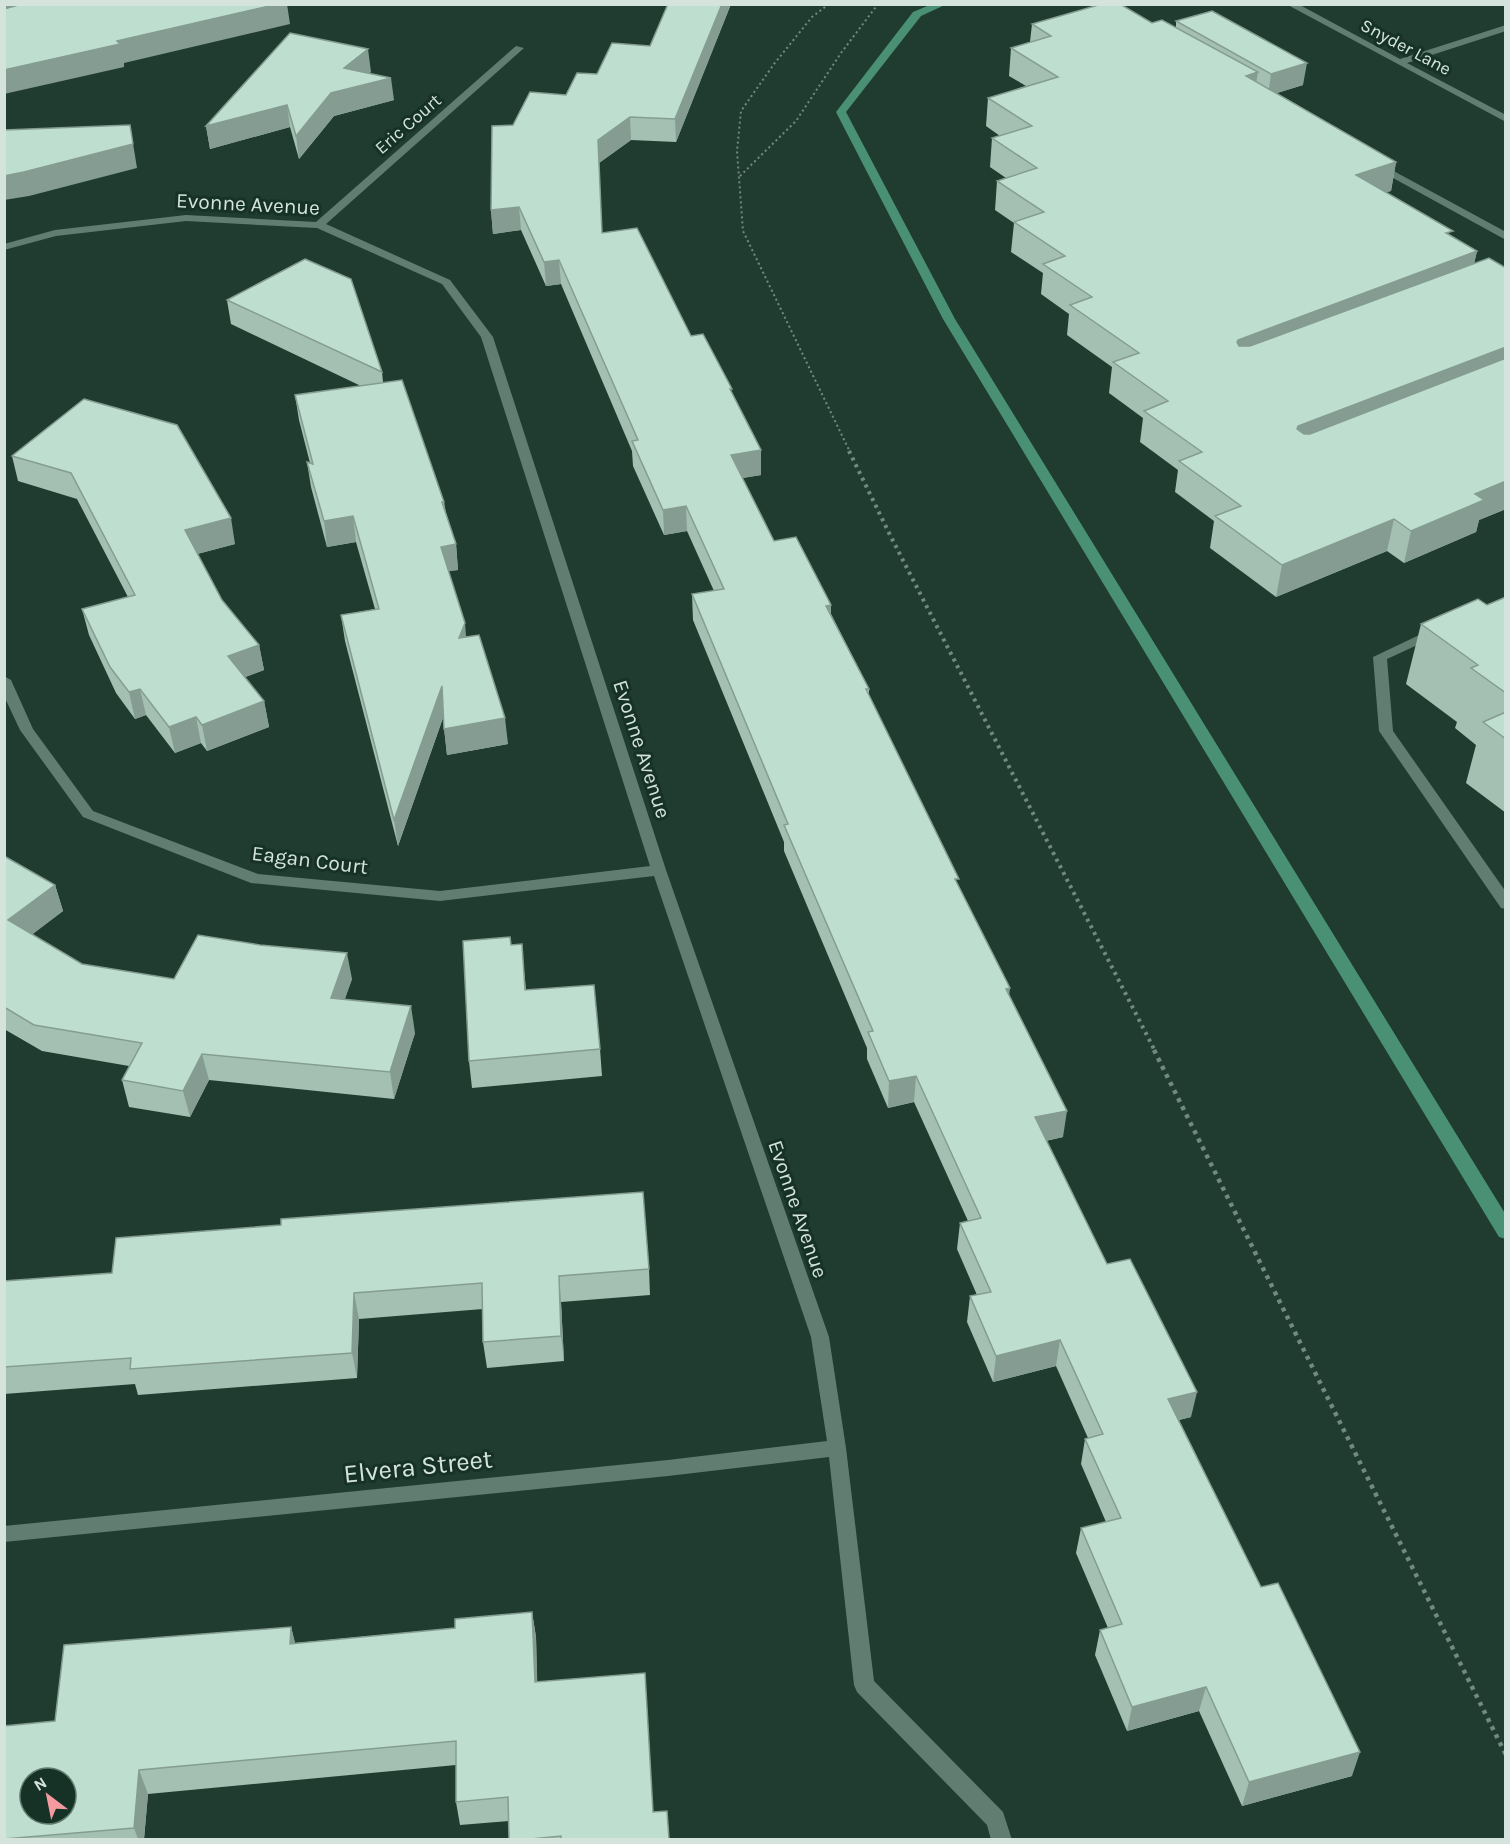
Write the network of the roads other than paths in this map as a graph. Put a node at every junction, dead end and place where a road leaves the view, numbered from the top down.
1 (1290, 4) edge
2 (1506, 28) edge
3 (519, 48) dead end
4 (1399, 62) junction
5 (1506, 119) edge
6 (1363, 156) edge
7 (319, 225) junction
8 (1506, 237) edge
9 (4, 247) edge
10 (1443, 629) edge
11 (4, 680) edge
12 (659, 870) junction
13 (1506, 904) edge
14 (837, 1448) junction
15 (4, 1534) edge
16 (1002, 1839) edge

1 - 4 street, Snyder Lane
2 - 4 street
3 - 7 street, Eric Court
4 - 5 street, Snyder Lane
6 - 8 street
7 - 9 street, Evonne Avenue
7 - 12 street, Evonne Avenue
10 - 13 street
11 - 12 street, Eagan Court
12 - 14 street, Evonne Avenue
14 - 15 street, Elvera Street
14 - 16 street, Evonne Avenue

